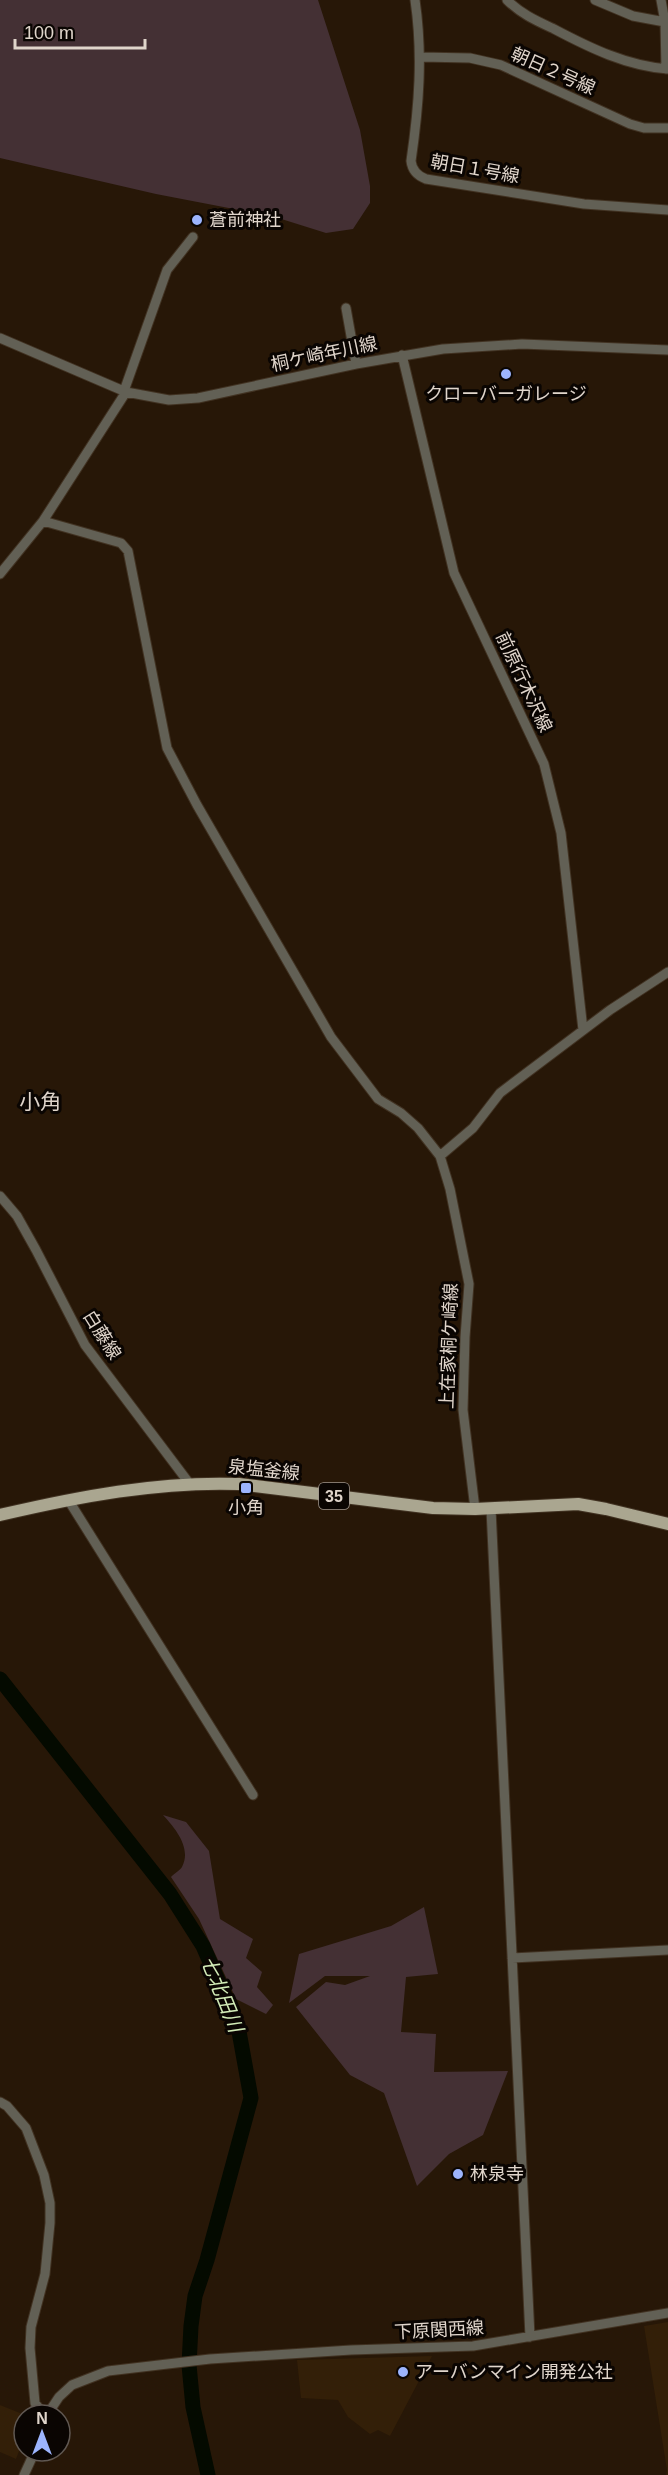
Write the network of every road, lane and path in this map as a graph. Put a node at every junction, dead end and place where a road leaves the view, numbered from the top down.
1 (415, 0) edge
2 (507, 0) edge
3 (595, 0) edge
4 (661, 0) edge
5 (665, 22) junction
6 (421, 57) junction
7 (667, 69) edge
8 (668, 128) edge
9 (668, 210) edge
10 (194, 237) dead end
11 (346, 308) dead end
12 (0, 338) edge
13 (668, 350) edge
14 (402, 355) junction
15 (356, 364) junction
16 (125, 391) junction
17 (42, 521) junction
18 (0, 574) edge
19 (668, 972) edge
20 (583, 1030) junction
21 (440, 1156) junction
22 (0, 1196) edge
23 (189, 1483) junction
24 (69, 1501) junction
25 (475, 1509) junction
26 (491, 1509) junction
27 (0, 1515) edge
28 (668, 1524) edge
29 (253, 1795) dead end
30 (668, 1950) edge
31 (512, 1958) junction
32 (0, 2102) edge
33 (668, 2313) edge
34 (530, 2337) junction
35 (34, 2403) edge
36 (54, 2403) edge

1 - 6 street, 朝日１号線
2 - 7 street
3 - 5 street
4 - 5 street
5 - 7 street
6 - 8 street, 朝日２号線
6 - 9 street, 朝日１号線
10 - 16 street
11 - 15 street
12 - 16 street, 桐ケ崎年川線
13 - 14 street, 桐ケ崎年川線
14 - 15 street, 桐ケ崎年川線
14 - 20 street, 前原行木沢線
15 - 16 street, 桐ケ崎年川線
16 - 17 street
17 - 18 street
17 - 21 street
19 - 20 street
20 - 21 street
21 - 25 street, 上在家桐ケ崎線
22 - 23 street, 白藤線
23 - 24 main road, 泉塩釜線 / 35
23 - 25 main road, 泉塩釜線 / 35
24 - 27 main road, 泉塩釜線 / 35
24 - 29 street
25 - 26 main road, 泉塩釜線 / 35
26 - 28 main road, 泉塩釜線 / 35
26 - 31 street
30 - 31 street
31 - 34 street
32 - 35 street
33 - 34 street, 下原関西線
34 - 36 street, 下原関西線

